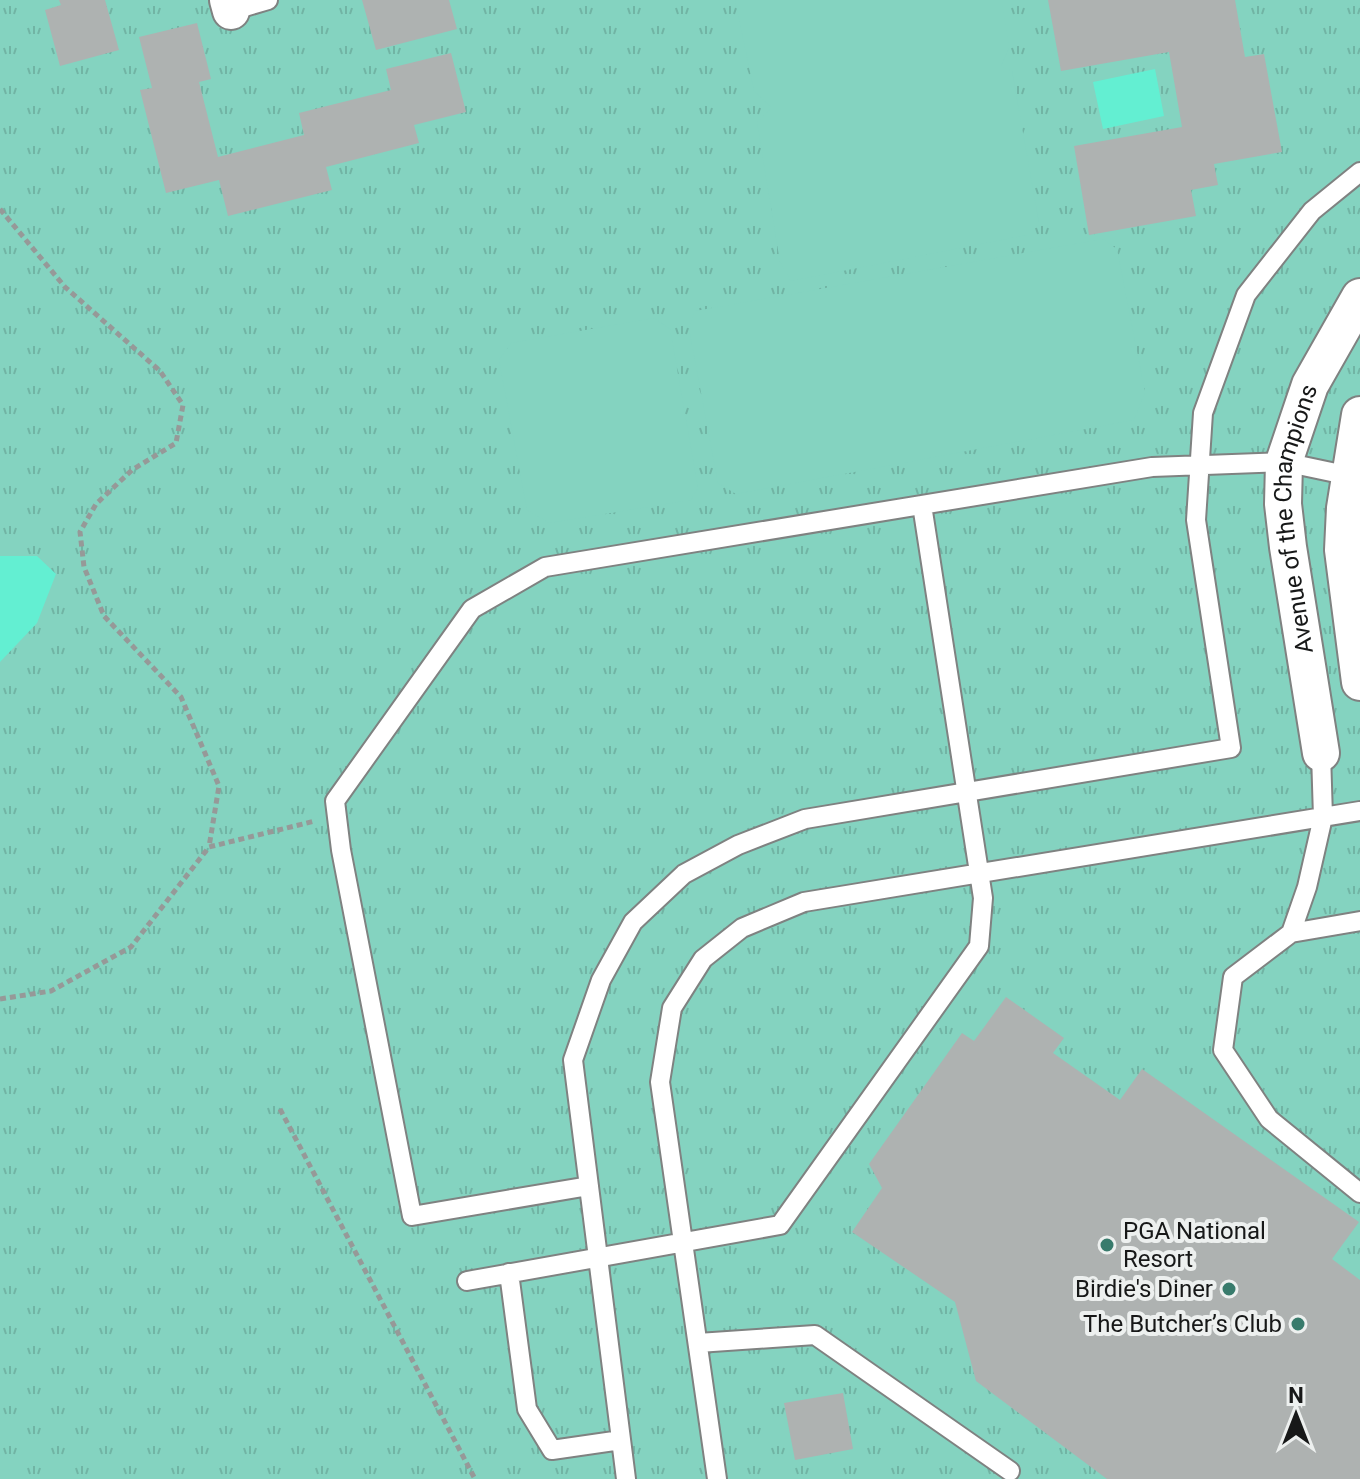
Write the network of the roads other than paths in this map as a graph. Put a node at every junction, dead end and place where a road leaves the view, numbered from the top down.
1 (268, 0) edge
2 (229, 6) edge
3 (1360, 172) edge
4 (1360, 297) edge
5 (1360, 415) edge
6 (1284, 462) junction
7 (1200, 466) junction
8 (1355, 477) edge
9 (922, 505) junction
10 (1360, 682) edge
11 (1321, 753) joint
12 (966, 792) junction
13 (1360, 811) edge
14 (1323, 817) junction
15 (979, 873) junction
16 (1360, 921) edge
17 (1291, 933) junction
18 (589, 1186) junction
19 (1360, 1193) edge
20 (683, 1242) junction
21 (598, 1258) junction
22 (509, 1273) junction
23 (467, 1281) dead end
24 (698, 1343) junction
25 (621, 1440) junction
26 (1010, 1471) dead end
27 (718, 1478) edge
28 (626, 1479) edge

1 - 2 lane
3 - 7 lane
4 - 6 street, Avenue of the Champions
5 - 8 street, Avenue of the Champions
6 - 7 lane
6 - 8 lane
6 - 11 street, Avenue of the Champions
7 - 9 lane
7 - 12 lane
8 - 10 street, Avenue of the Champions
9 - 12 lane
9 - 18 lane
11 - 14 lane
12 - 15 lane
12 - 18 lane
13 - 14 lane
14 - 15 lane
14 - 17 lane
15 - 20 lane
15 - 20 lane
16 - 17 lane
17 - 19 lane
18 - 21 lane
20 - 21 lane
20 - 24 lane
21 - 22 lane
21 - 25 lane
22 - 23 lane
22 - 25 lane
24 - 26 lane
24 - 27 lane
25 - 28 lane

